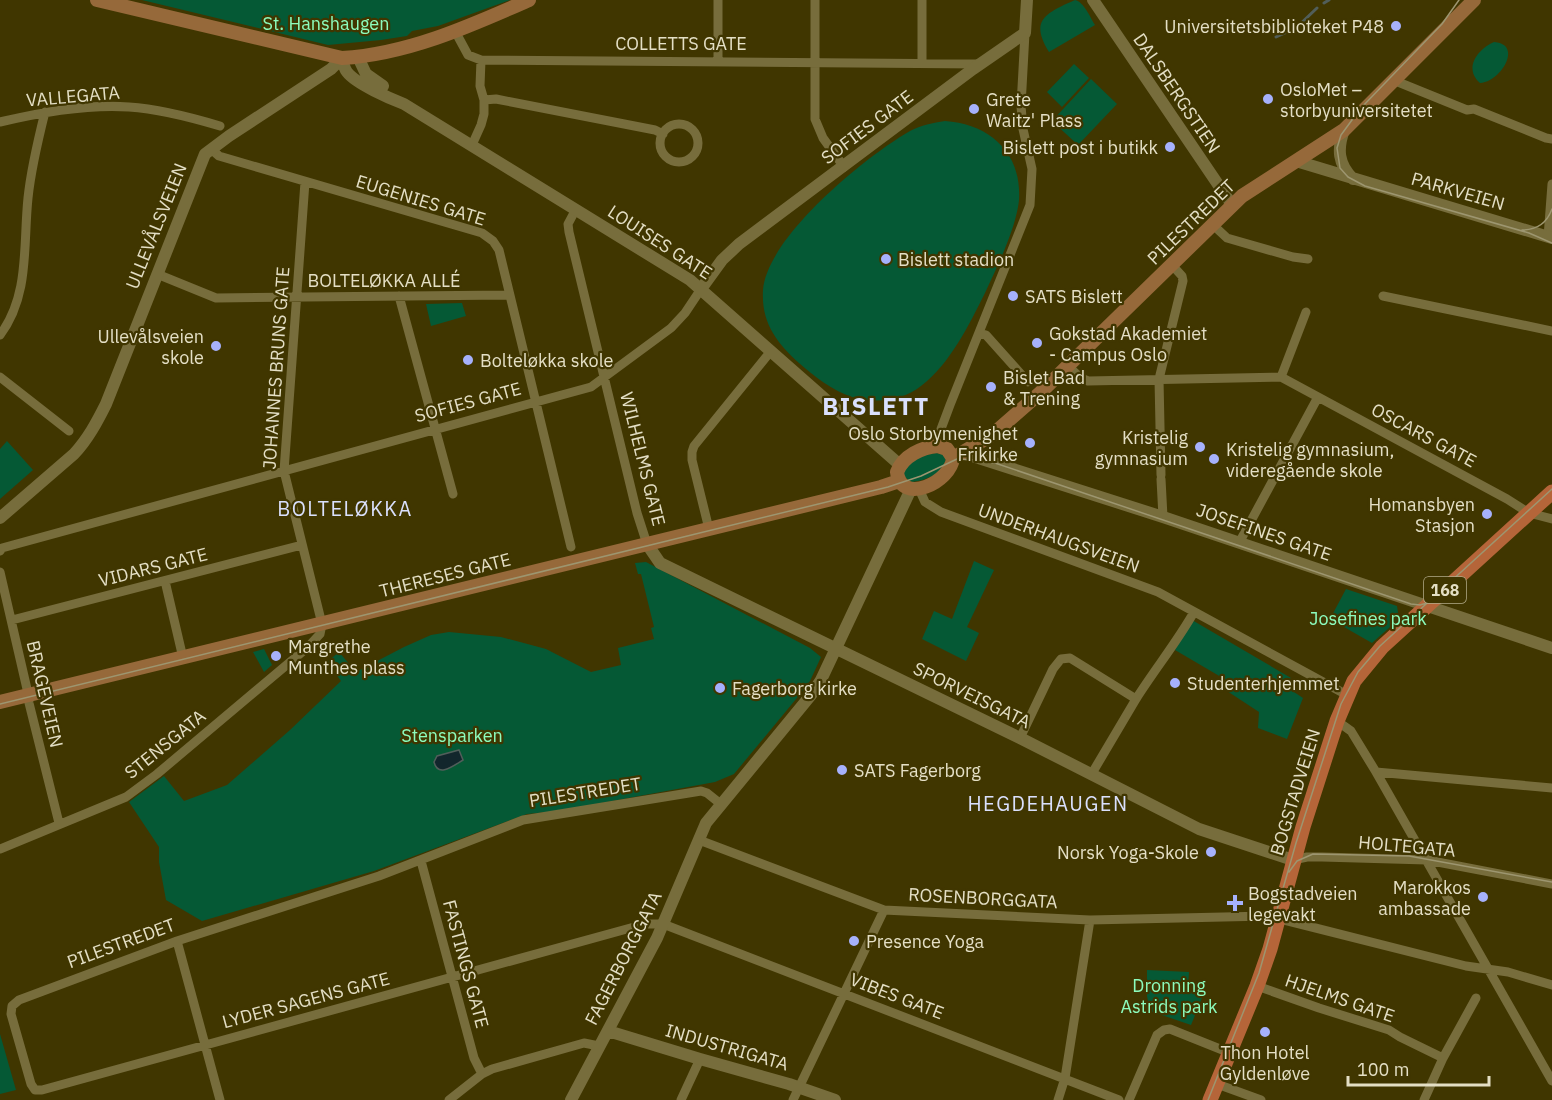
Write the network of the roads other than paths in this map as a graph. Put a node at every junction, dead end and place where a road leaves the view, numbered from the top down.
1 (97, 0) edge
2 (529, 0) edge
3 (718, 0) edge
4 (815, 0) edge
5 (922, 0) edge
6 (1027, 0) edge
7 (1093, 0) edge
8 (1464, 0) edge
9 (1474, 0) edge
10 (1456, 16) junction
11 (455, 31) junction
12 (1025, 33) junction
13 (358, 57) junction
14 (342, 58) junction
15 (481, 60) junction
16 (718, 60) junction
17 (814, 62) junction
18 (922, 63) junction
19 (980, 64) junction
20 (1393, 80) junction
21 (484, 100) junction
22 (404, 104) junction
23 (45, 112) junction
24 (0, 122) edge
25 (220, 126) dead end
26 (1344, 130) junction
27 (663, 134) junction
28 (1552, 139) edge
29 (472, 145) junction
30 (211, 149) junction
31 (1296, 161) junction
32 (844, 167) junction
33 (1353, 180) junction
34 (305, 182) junction
35 (1552, 184) edge
36 (1232, 205) junction
37 (576, 209) junction
38 (1212, 224) junction
39 (1550, 237) edge
40 (1308, 259) dead end
41 (1172, 265) junction
42 (157, 274) junction
43 (701, 289) junction
44 (508, 295) junction
45 (399, 296) junction
46 (1383, 296) dead end
47 (297, 297) junction
48 (1306, 312) dead end
49 (1552, 331) edge
50 (980, 333) junction
51 (0, 335) edge
52 (771, 351) junction
53 (1069, 367) junction
54 (0, 377) edge
55 (1281, 377) junction
56 (605, 378) junction
57 (1159, 379) junction
58 (1028, 382) dead end
59 (1318, 398) junction
60 (535, 402) junction
61 (434, 430) junction
62 (69, 431) dead end
63 (938, 446) junction
64 (958, 455) junction
65 (900, 465) junction
66 (284, 471) junction
67 (899, 481) junction
68 (915, 489) junction
69 (1552, 492) edge
70 (453, 494) dead end
71 (1529, 513) junction
72 (1163, 517) junction
73 (0, 518) edge
74 (1552, 519) edge
75 (709, 529) junction
76 (1239, 543) junction
77 (647, 544) junction
78 (302, 545) junction
79 (571, 547) dead end
80 (1, 549) edge
81 (0, 572) edge
82 (165, 581) junction
83 (1426, 607) junction
84 (1194, 612) junction
85 (12, 620) junction
86 (322, 624) junction
87 (1552, 648) edge
88 (836, 649) junction
89 (183, 658) junction
90 (28, 696) junction
91 (1346, 698) junction
92 (1136, 699) junction
93 (0, 702) edge
94 (1337, 721) junction
95 (1020, 738) junction
96 (1376, 772) junction
97 (1091, 775) junction
98 (1552, 788) edge
99 (722, 805) junction
100 (59, 823) junction
101 (699, 840) junction
102 (0, 849) edge
103 (1293, 860) junction
104 (1427, 860) junction
105 (421, 861) junction
106 (1552, 884) edge
107 (884, 910) junction
108 (1278, 918) junction
109 (1089, 920) junction
110 (663, 924) junction
111 (177, 941) junction
112 (1490, 970) junction
113 (453, 978) junction
114 (1552, 985) edge
115 (1257, 986) junction
116 (844, 993) junction
117 (1476, 998) dead end
118 (11, 1014) joint
119 (608, 1031) junction
120 (205, 1045) junction
121 (599, 1046) junction
122 (1230, 1053) junction
123 (1443, 1058) junction
124 (700, 1059) junction
125 (482, 1074) junction
126 (1065, 1078) junction
127 (1552, 1081) edge
128 (1217, 1084) junction
129 (799, 1087) junction
130 (220, 1100) edge
131 (449, 1100) edge
132 (571, 1100) edge
133 (681, 1100) edge
134 (793, 1100) edge
135 (835, 1100) edge
136 (1058, 1100) edge
137 (1119, 1100) edge
138 (1129, 1100) edge
139 (1210, 1100) edge
140 (1261, 1100) edge
141 (1424, 1100) edge

1 - 14 main road
2 - 11 main road
3 - 16 street
4 - 17 street
5 - 18 street
6 - 12 street
7 - 36 street, DALSBERGSTIEN
8 - 10 main road, PILESTREDET
9 - 10 main road, PILESTREDET
10 - 20 main road, PILESTREDET
11 - 13 main road
11 - 15 street
12 - 19 street, SOFIES GATE
12 - 50 street
13 - 14 main road
13 - 22 street, LOUISES GATE
14 - 22 street, LOUISES GATE
14 - 30 street, ULLEVÅLSVEIEN
15 - 16 street, COLLETTS GATE
15 - 21 street
16 - 17 street, COLLETTS GATE
17 - 18 street, COLLETTS GATE
17 - 32 street
18 - 19 street, COLLETTS GATE
19 - 32 street, SOFIES GATE
20 - 26 main road, PILESTREDET
20 - 28 street
21 - 27 street
21 - 29 street
22 - 29 street, LOUISES GATE
23 - 24 street, VALLEGATA
23 - 25 street, VALLEGATA
23 - 51 street
26 - 31 main road, PILESTREDET
26 - 33 street
27 - 27 street
29 - 37 street, LOUISES GATE
30 - 34 street, EUGENIES GATE
30 - 42 street, ULLEVÅLSVEIEN
31 - 33 street, PARKVEIEN
31 - 36 main road, PILESTREDET
32 - 43 street, SOFIES GATE
33 - 39 street, PARKVEIEN
34 - 44 street, EUGENIES GATE
34 - 47 street, JOHANNES BRUNS GATE
35 - 39 street
36 - 38 main road, PILESTREDET
37 - 43 street, LOUISES GATE
37 - 56 street, WILHELMS GATE
38 - 40 street
38 - 41 main road, PILESTREDET
41 - 53 main road, PILESTREDET
41 - 57 street
42 - 47 street, BOLTELØKKA ALLÉ
42 - 73 street, ULLEVÅLSVEIEN
43 - 52 street, LOUISES GATE
43 - 56 street, SOFIES GATE
44 - 45 street, BOLTELØKKA ALLÉ
44 - 60 street, EUGENIES GATE
45 - 47 street, BOLTELØKKA ALLÉ
45 - 61 street
46 - 49 street
47 - 66 street, JOHANNES BRUNS GATE
48 - 55 street
50 - 58 street
50 - 63 street
52 - 65 street, LOUISES GATE
52 - 75 street
53 - 57 street
53 - 64 main road, PILESTREDET
54 - 62 street
55 - 57 street
55 - 59 street, OSCARS GATE
56 - 60 street, SOFIES GATE
56 - 77 street, WILHELMS GATE
57 - 72 street
59 - 71 street, OSCARS GATE
59 - 76 street
60 - 61 street, SOFIES GATE
60 - 79 street, EUGENIES GATE
61 - 66 street, SOFIES GATE
61 - 70 street
63 - 64 main road
63 - 65 main road
64 - 68 main road
64 - 72 street, JOSEFINES GATE
65 - 67 main road
66 - 78 street, JOHANNES BRUNS GATE
66 - 80 street, SOFIES GATE
67 - 68 main road
67 - 75 main road, THERESES GATE
68 - 84 street, UNDERHAUGSVEIEN
68 - 88 street
69 - 71 main road, 168
71 - 74 street, OSCARS GATE
71 - 83 main road, 168
72 - 76 street, JOSEFINES GATE
75 - 77 main road, THERESES GATE
76 - 83 street, JOSEFINES GATE
77 - 86 main road, THERESES GATE
77 - 88 street, SPORVEISGATA
78 - 82 street, VIDARS GATE
78 - 86 street, JOHANNES BRUNS GATE
81 - 85 street, BRAGEVEIEN
82 - 85 street, VIDARS GATE
82 - 89 street
83 - 87 street, JOSEFINES GATE
83 - 91 main road, 168
84 - 91 street, UNDERHAUGSVEIEN
84 - 92 street
85 - 90 street, BRAGEVEIEN
86 - 89 main road, THERESES GATE
86 - 100 street, STENSGATA
88 - 95 street, SPORVEISGATA
88 - 99 street
89 - 90 main road, THERESES GATE
90 - 93 main road, THERESES GATE
90 - 100 street, BRAGEVEIEN
91 - 94 main road, BOGSTADVEIEN / 168
92 - 95 street
92 - 97 street
94 - 96 street
94 - 103 main road, BOGSTADVEIEN / 168
95 - 97 street, SPORVEISGATA
96 - 98 street
96 - 104 street
97 - 103 street, SPORVEISGATA
99 - 101 street, FAGERBORGGATA
99 - 105 street, PILESTREDET
100 - 102 street, STENSGATA
101 - 107 street, ROSENBORGGATA
101 - 110 street, FAGERBORGGATA
103 - 104 street, HOLTEGATA
103 - 108 main road, BOGSTADVEIEN / 168
104 - 106 street, HOLTEGATA
104 - 112 street
105 - 111 street, PILESTREDET
105 - 113 street, FASTINGS GATE
107 - 109 street, ROSENBORGGATA
107 - 116 street
108 - 109 street, ROSENBORGGATA
108 - 112 street, ROSENBORGGATA
108 - 115 main road, BOGSTADVEIEN / 168
109 - 126 street
110 - 113 street, LYDER SAGENS GATE
110 - 116 street, VIBES GATE
110 - 119 street, FAGERBORGGATA
111 - 118 street, PILESTREDET
111 - 120 street
112 - 114 street, ROSENBORGGATA
112 - 127 street
113 - 120 street, LYDER SAGENS GATE
113 - 125 street, FASTINGS GATE
115 - 122 main road, BOGSTADVEIEN / 168
115 - 123 street, HJELMS GATE
116 - 126 street, VIBES GATE
116 - 129 street
117 - 123 street
118 - 120 street, LYDER SAGENS GATE
119 - 121 street, FAGERBORGGATA
119 - 124 street, INDUSTRIGATA
120 - 130 street
121 - 125 street, FAGERBORGGATA
121 - 132 street
122 - 128 main road, BOGSTADVEIEN / 168
122 - 138 street
123 - 141 street
124 - 129 street, INDUSTRIGATA
124 - 133 street
125 - 131 street, FAGERBORGGATA
126 - 136 street
126 - 137 street, VIBES GATE
128 - 139 main road, BOGSTADVEIEN / 168
128 - 140 street
129 - 134 street
129 - 135 street, INDUSTRIGATA

